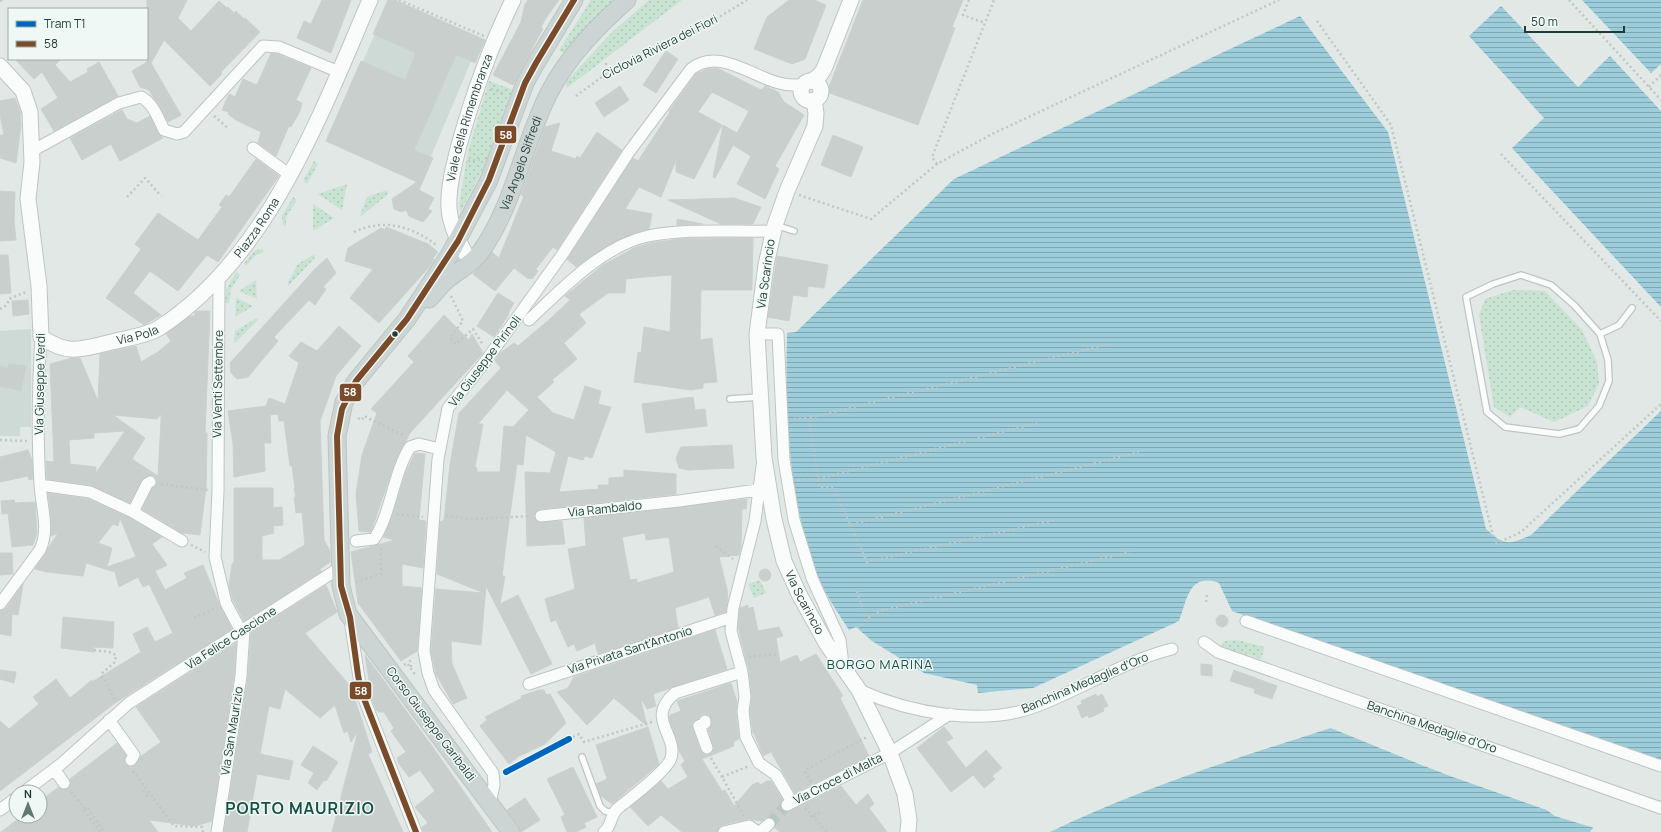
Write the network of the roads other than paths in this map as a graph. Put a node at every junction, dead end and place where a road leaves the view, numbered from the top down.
1 (370, 0) edge
2 (513, 0) edge
3 (574, 0) edge
4 (626, 0) edge
5 (851, 0) edge
6 (0, 66) edge
7 (339, 72) junction
8 (812, 88) junction
9 (253, 148) dead end
10 (32, 151) junction
11 (290, 175) junction
12 (773, 228) junction
13 (794, 231) dead end
14 (465, 253) junction
15 (219, 277) junction
16 (447, 280) junction
17 (1632, 308) dead end
18 (407, 319) junction
19 (529, 320) dead end
20 (757, 334) junction
21 (1600, 334) junction
22 (41, 337) junction
23 (761, 397) junction
24 (730, 399) dead end
25 (440, 449) junction
26 (150, 482) dead end
27 (40, 485) junction
28 (764, 489) junction
29 (133, 512) junction
30 (541, 516) road end
31 (774, 519) junction
32 (755, 521) junction
33 (182, 541) road end
34 (356, 541) dead end
35 (341, 567) junction
36 (0, 604) edge
37 (350, 617) junction
38 (732, 617) junction
39 (1246, 621) dead end
40 (243, 631) junction
41 (1204, 642) dead end
42 (1172, 649) dead end
43 (843, 665) junction
44 (742, 672) junction
45 (529, 684) dead end
46 (859, 690) junction
47 (950, 714) junction
48 (110, 720) junction
49 (705, 721) dead end
50 (707, 748) road end
51 (890, 753) junction
52 (582, 757) dead end
53 (131, 760) road end
54 (1661, 766) edge
55 (54, 769) junction
56 (64, 783) dead end
57 (34, 784) edge
58 (490, 803) junction
59 (790, 804) joint
60 (1661, 808) edge
61 (613, 813) junction
62 (769, 824) tunnel mouth
63 (756, 830) edge
64 (217, 832) edge
65 (416, 832) edge
66 (511, 832) edge
67 (604, 832) edge
68 (724, 832) edge
69 (908, 832) edge

1 - 7 street
2 - 14 street, Viale della Rimembranza
3 - 14 main road
4 - 14 main road, Via Angelo Siffredi
5 - 8 street
6 - 10 street, Via Giuseppe Verdi
7 - 10 street
7 - 11 street, Piazza Roma
8 - 12 street, Via Scarincio
8 - 25 street, Via Giuseppe Pirinoli
9 - 11 street
10 - 22 street, Via Giuseppe Verdi
11 - 15 street, Piazza Roma
12 - 13 lane
12 - 19 street
12 - 20 street, Via Scarincio
14 - 16 main road, Via Angelo Siffredi
14 - 16 street
14 - 18 main road
15 - 22 street, Via Pola
15 - 40 street, Via Venti Settembre
16 - 18 main road, Via Angelo Siffredi
17 - 21 lane
18 - 35 main road, Corso Giuseppe Garibaldi
20 - 23 street, Via Scarincio
20 - 43 street
21 - 21 lane
22 - 27 street, Via Giuseppe Verdi
23 - 24 lane
23 - 28 street, Via Scarincio
25 - 34 street
25 - 58 street, Via Giuseppe Pirinoli
26 - 29 street
27 - 29 street
27 - 36 street, Via Giuseppe Verdi
28 - 30 street, Via Rambaldo
28 - 31 street, Via Scarincio
28 - 32 street, Via Scarincio
29 - 33 street
31 - 32 street
31 - 43 street, Via Scarincio
32 - 38 street, Via Scarincio
35 - 37 main road, Corso Giuseppe Garibaldi
35 - 40 street, Via Felice Cascione
37 - 58 main road, Corso Giuseppe Garibaldi
37 - 65 street
38 - 44 street, Via Scarincio
38 - 45 street, Via Privata Sant'Antonio
39 - 54 street
40 - 48 street, Via Felice Cascione
40 - 64 street, Via San Maurizio
41 - 60 street, Banchina Medaglie d'Oro
42 - 47 street, Banchina Medaglie d'Oro
43 - 46 street, Via Scarincio
44 - 59 street, Via Scarincio
44 - 61 street
46 - 47 street
46 - 51 street, Via Scarincio
47 - 51 street
48 - 53 street
48 - 55 street, Via Felice Cascione
49 - 50 street
51 - 59 street, Via Croce di Malta
51 - 69 street, Via Scarincio
52 - 61 lane
55 - 56 street
55 - 57 street, Via Felice Cascione
58 - 66 main road, Corso Giuseppe Garibaldi
61 - 67 street
62 - 63 street
63 - 68 street

